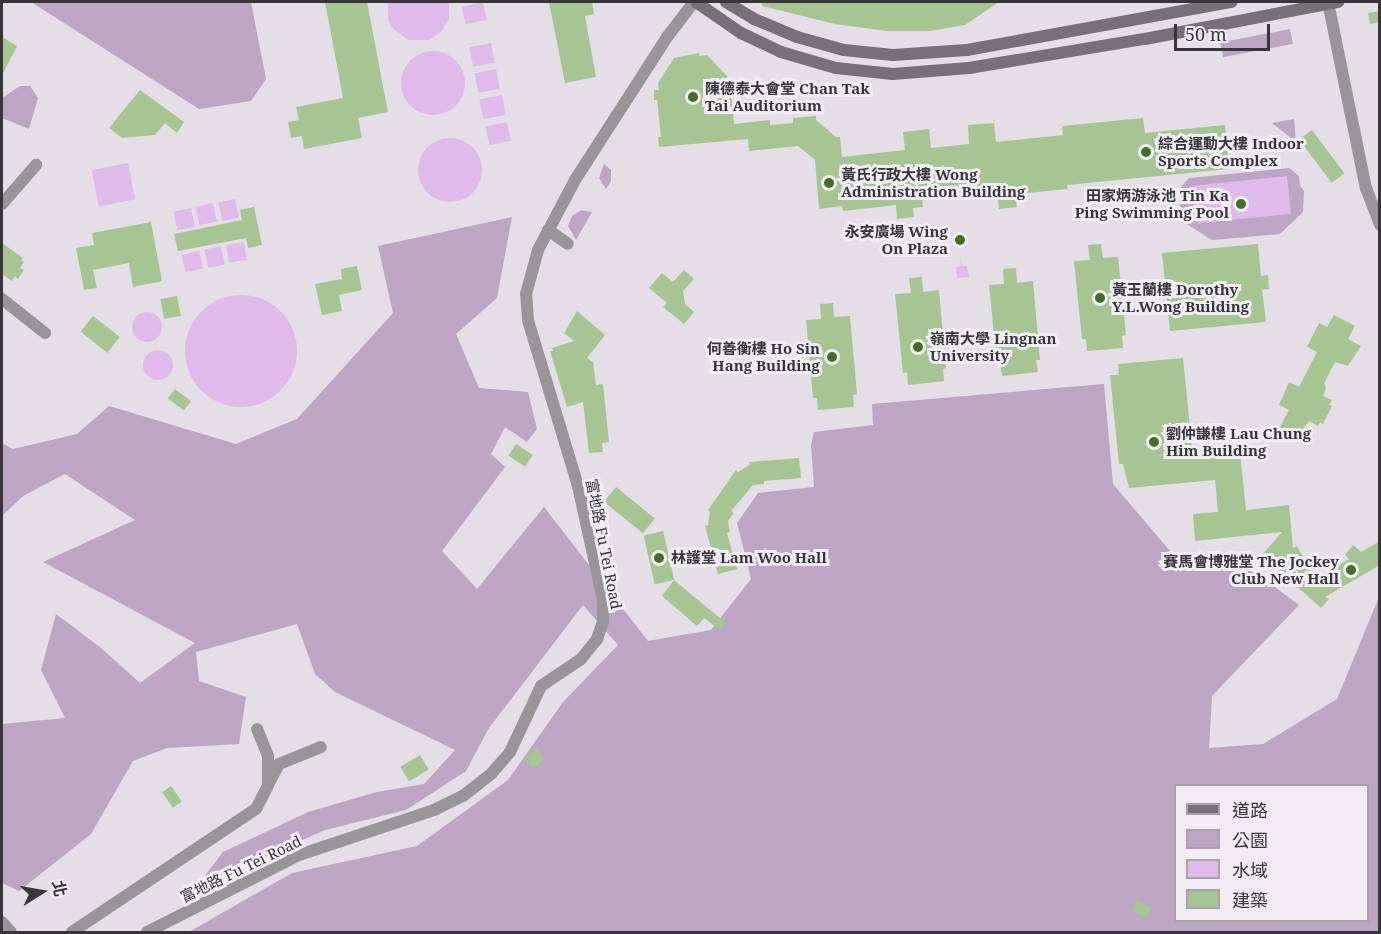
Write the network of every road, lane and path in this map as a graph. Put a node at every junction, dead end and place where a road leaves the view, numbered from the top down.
1 (695, 2) edge
2 (726, 2) edge
3 (1232, 2) edge
4 (1332, 2) edge
5 (36, 165) dead end
6 (2, 204) edge
7 (1380, 225) edge
8 (548, 231) junction
9 (568, 244) dead end
10 (2, 299) edge
11 (45, 333) dead end
12 (257, 729) dead end
13 (321, 747) dead end
14 (268, 785) junction
15 (2, 922) edge
16 (11, 933) edge
17 (72, 933) edge
18 (147, 933) edge

1 - 4 main road
1 - 8 street, 富地路 Fu Tei Road
2 - 3 main road
4 - 7 street
5 - 6 street
8 - 9 street
8 - 18 street, 富地路 Fu Tei Road
10 - 11 street
12 - 14 street
13 - 14 street
14 - 17 street
15 - 16 street

